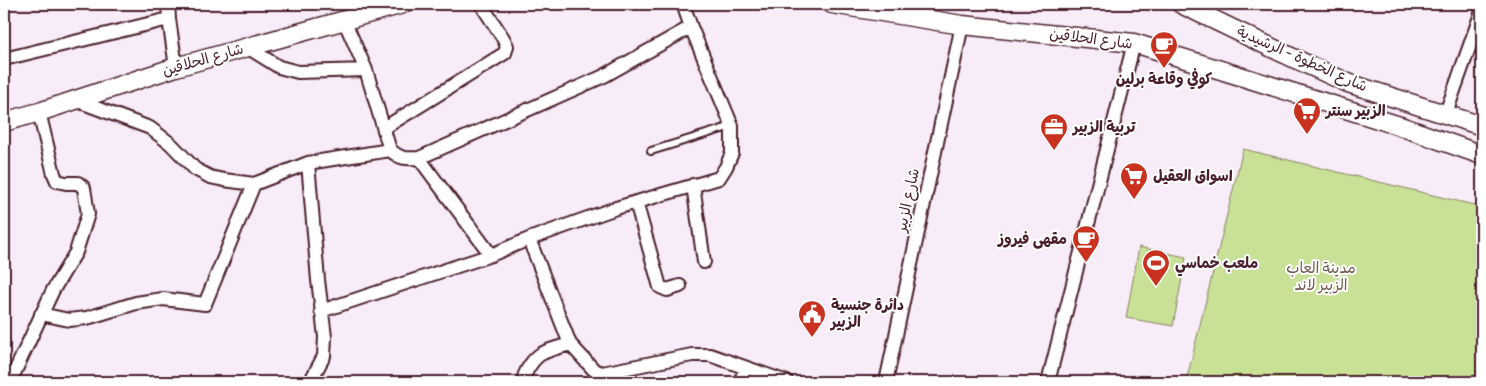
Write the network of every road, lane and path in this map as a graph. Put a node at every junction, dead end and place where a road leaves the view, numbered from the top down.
1 (168, 4) edge
2 (403, 4) edge
3 (481, 4) edge
4 (683, 4) edge
5 (832, 4) edge
6 (1181, 4) edge
7 (1482, 10) edge
8 (169, 19) junction
9 (344, 20) junction
10 (962, 25) junction
11 (691, 27) junction
12 (1134, 43) junction
13 (247, 47) junction
14 (4, 59) edge
15 (176, 67) junction
16 (366, 70) junction
17 (75, 100) junction
18 (1407, 102) junction
19 (40, 112) junction
20 (1446, 113) junction
21 (4, 122) edge
22 (732, 126) junction
23 (1400, 126) junction
24 (1482, 126) edge
25 (384, 128) junction
26 (390, 150) junction
27 (651, 150) dead end
28 (1482, 155) edge
29 (419, 158) junction
30 (308, 163) junction
31 (254, 184) junction
32 (693, 185) junction
33 (636, 202) junction
34 (529, 239) junction
35 (491, 255) junction
36 (704, 262) dead end
37 (680, 286) dead end
38 (321, 311) junction
39 (41, 314) junction
40 (570, 344) junction
41 (746, 368) junction
42 (602, 378) edge
43 (10, 382) edge
44 (310, 382) edge
45 (523, 382) edge
46 (740, 382) edge
47 (787, 382) edge
48 (886, 382) edge
49 (1048, 382) edge

1 - 8 street
2 - 9 main road, شارع الحلاقين
3 - 25 street
4 - 11 street
5 - 10 main road, شارع الحلاقين
6 - 18 main road, شارع الخطوة - الرشيدية
7 - 20 street
8 - 14 street
8 - 15 street
9 - 13 main road, شارع الحلاقين
9 - 16 street
10 - 12 main road, شارع الحلاقين
10 - 48 street, شارع الزبير
11 - 22 street
11 - 29 street
12 - 23 main road, شارع الحلاقين
12 - 49 street
13 - 15 main road, شارع الحلاقين
13 - 16 street
15 - 17 main road, شارع الحلاقين
16 - 25 street
17 - 19 main road, شارع الحلاقين
17 - 31 street
18 - 20 main road, شارع الخطوة - الرشيدية
18 - 23 main road
19 - 21 main road, شارع الحلاقين
19 - 39 street
20 - 24 main road, شارع الخطوة - الرشيدية
22 - 27 lane
22 - 32 street
23 - 28 main road, شارع الحلاقين
25 - 26 street
26 - 29 street
26 - 30 street
29 - 35 street
30 - 31 street
30 - 38 street
31 - 39 street
32 - 33 street
32 - 36 street
33 - 34 street
33 - 37 street
34 - 35 street
34 - 40 street
35 - 38 street
38 - 44 street
39 - 43 street
40 - 42 street
40 - 45 street
41 - 42 street
41 - 46 street
41 - 47 street

